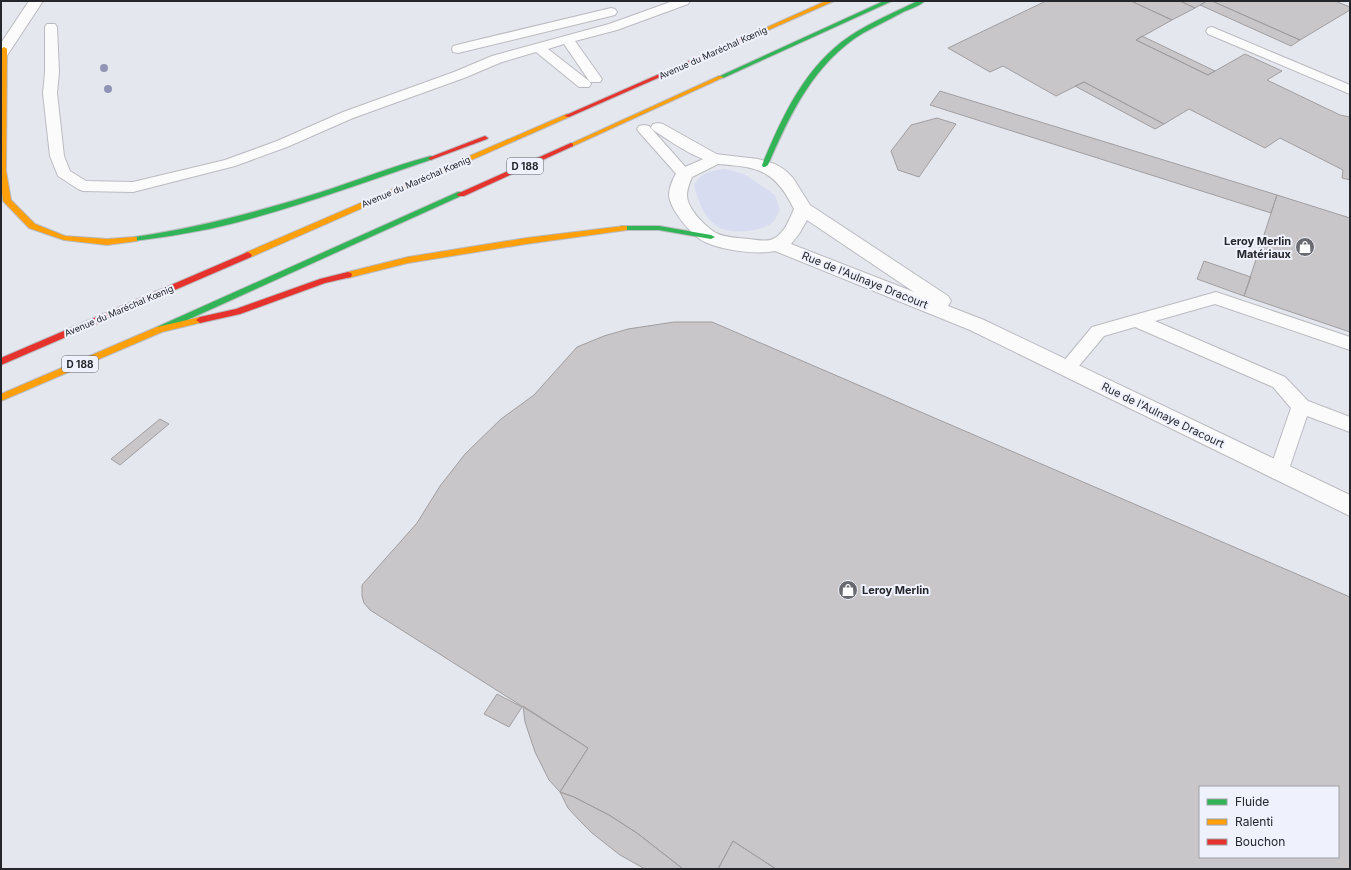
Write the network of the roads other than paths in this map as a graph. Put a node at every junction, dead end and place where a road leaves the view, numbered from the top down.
1 (36, 1) edge
2 (684, 1) edge
3 (831, 1) edge
4 (889, 1) edge
5 (922, 1) edge
6 (611, 12) dead end
7 (51, 27) dead end
8 (1212, 31) dead end
9 (567, 39) junction
10 (538, 47) junction
11 (458, 49) dead end
12 (3, 51) edge
13 (1350, 90) edge
14 (526, 135) junction
15 (715, 159) junction
16 (765, 165) junction
17 (684, 174) junction
18 (803, 209) junction
19 (711, 237) junction
20 (776, 245) junction
21 (1136, 320) junction
22 (977, 324) junction
23 (160, 329) junction
24 (1350, 344) edge
25 (1, 362) edge
26 (1067, 368) junction
27 (1, 398) edge
28 (1301, 406) junction
29 (1350, 425) edge
30 (1279, 472) junction
31 (1350, 506) edge

1 - 12 street
2 - 9 lane
3 - 14 main road, Avenue du Maréchal Kœnig / D 188
4 - 23 main road, D 188
5 - 16 main road
6 - 11 lane
7 - 10 lane
8 - 13 lane
9 - 10 lane
9 - 10 lane
12 - 14 main road
14 - 25 main road, Avenue du Maréchal Kœnig / D 188
15 - 16 street
15 - 17 street
15 - 17 lane
16 - 18 street
17 - 19 street
18 - 20 street
18 - 22 street, Rue de l'Aulnaye Dracourt
19 - 20 street
19 - 23 main road
20 - 22 street, Rue de l'Aulnaye Dracourt
21 - 24 lane
21 - 26 lane
21 - 28 lane
22 - 26 street, Rue de l'Aulnaye Dracourt
23 - 27 main road, D 188
26 - 30 street, Rue de l'Aulnaye Dracourt
28 - 29 lane
28 - 30 lane
30 - 31 street, Rue de l'Aulnaye Dracourt

